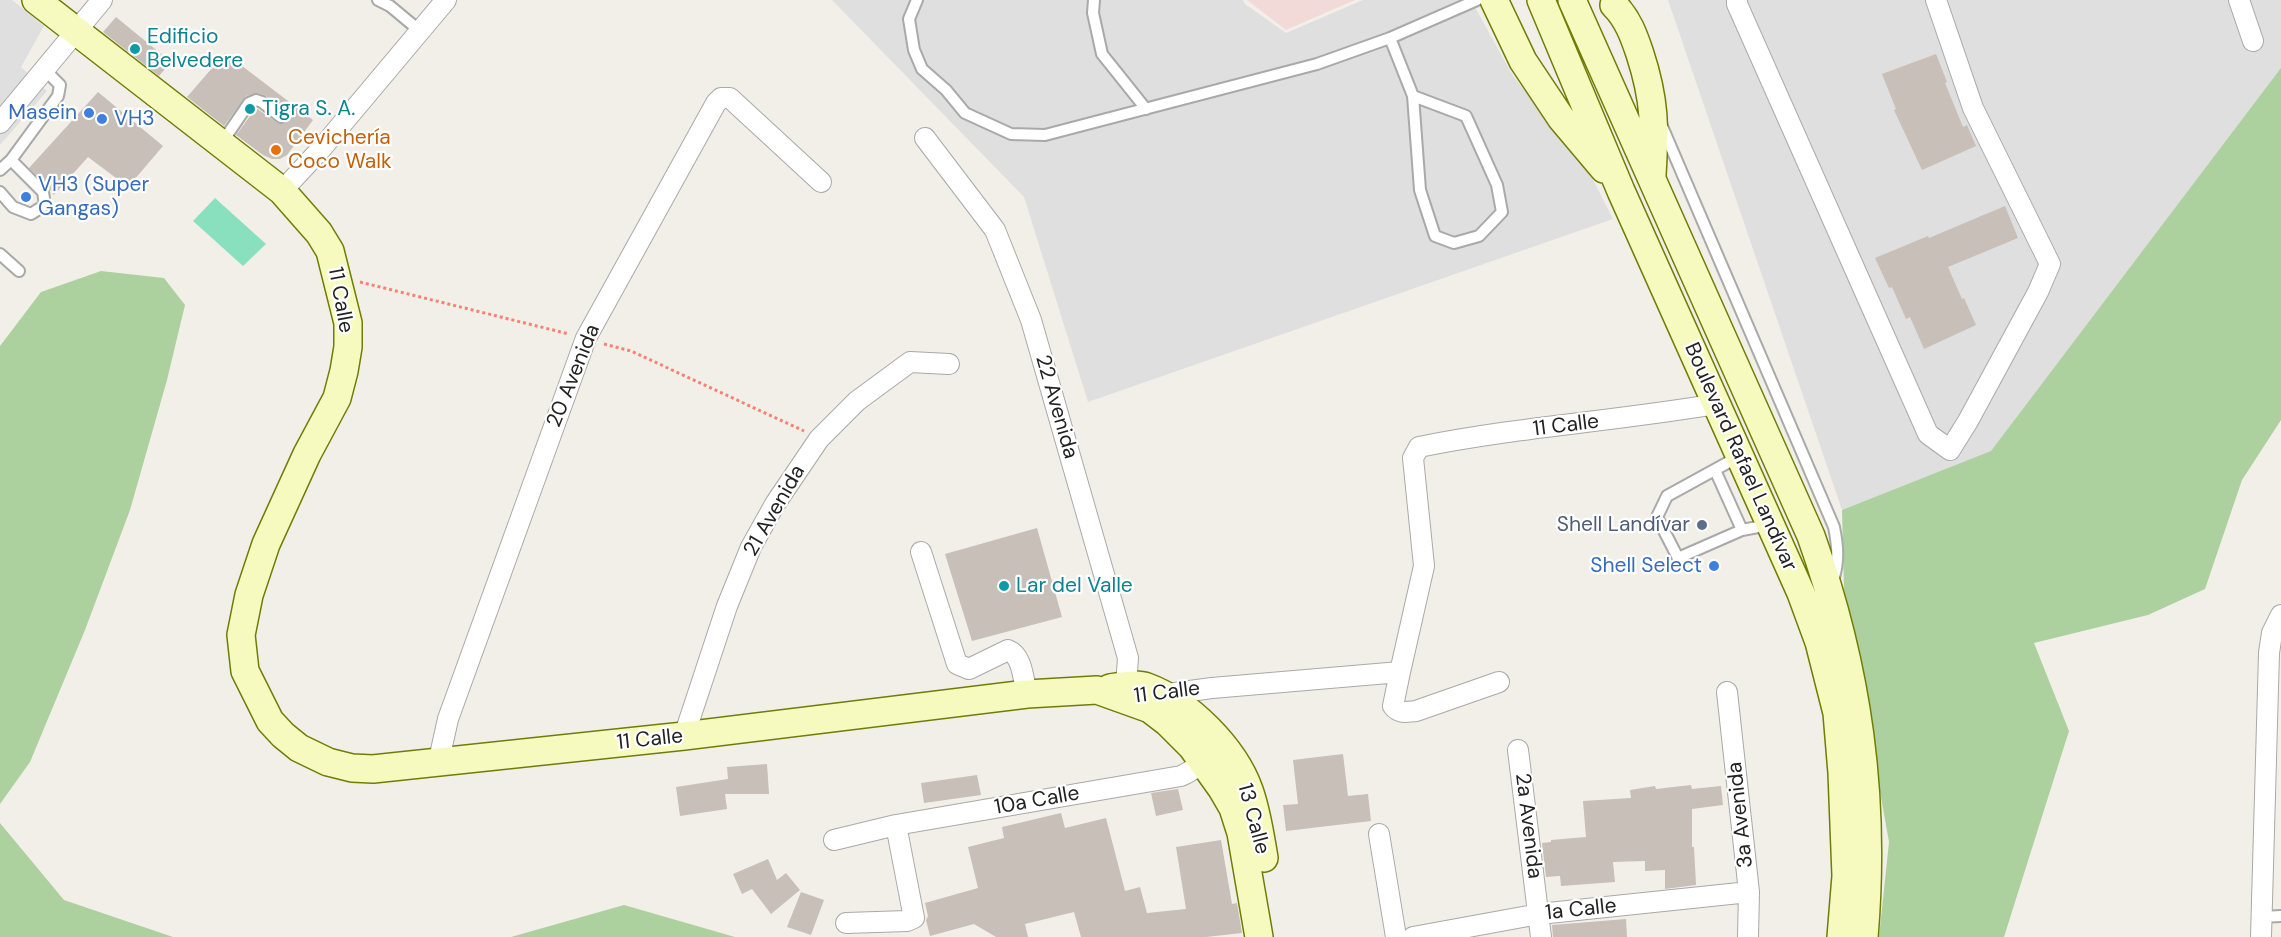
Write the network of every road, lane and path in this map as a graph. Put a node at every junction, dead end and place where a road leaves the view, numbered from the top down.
1 (36, 0) edge
2 (102, 0) edge
3 (378, 0) edge
4 (446, 0) edge
5 (917, 0) edge
6 (1094, 0) edge
7 (1477, 0) edge
8 (1494, 0) edge
9 (1541, 0) edge
10 (1572, 0) edge
11 (1737, 0) edge
12 (1936, 0) edge
13 (2239, 0) edge
14 (1613, 2) edge
15 (420, 31) junction
16 (76, 32) junction
17 (1390, 38) junction
18 (2253, 41) dead end
19 (1597, 57) junction
20 (1522, 61) junction
21 (1570, 68) junction
22 (45, 70) junction
23 (1413, 96) junction
24 (1653, 104) junction
25 (1146, 109) junction
26 (281, 117) dead end
27 (0, 123) edge
28 (925, 138) dead end
29 (221, 144) junction
30 (11, 160) junction
31 (0, 170) edge
32 (1651, 178) junction
33 (820, 182) dead end
34 (282, 191) junction
35 (1622, 191) junction
36 (0, 192) edge
37 (0, 254) edge
38 (19, 271) dead end
39 (949, 364) dead end
40 (1716, 404) junction
41 (1739, 457) junction
42 (1715, 470) junction
43 (1771, 525) junction
44 (1742, 530) junction
45 (921, 552) dead end
46 (1830, 590) junction
47 (2281, 615) edge
48 (1400, 672) junction
49 (1499, 682) dead end
50 (1727, 692) dead end
51 (1128, 693) junction
52 (1027, 694) junction
53 (1162, 695) junction
54 (1208, 728) junction
55 (684, 736) junction
56 (1518, 750) dead end
57 (1203, 760) junction
58 (438, 764) junction
59 (896, 825) junction
60 (1379, 834) dead end
61 (834, 840) dead end
62 (1749, 892) junction
63 (1539, 914) junction
64 (2271, 917) edge
65 (846, 923) dead end
66 (1259, 937) edge
67 (1277, 937) edge
68 (1396, 937) edge
69 (1413, 937) edge
70 (1540, 937) edge
71 (1749, 937) edge
72 (1841, 937) edge
73 (1864, 937) edge
74 (2261, 937) edge

1 - 16 main road, 11 Calle
2 - 16 street
3 - 15 lane
4 - 15 street
5 - 25 lane
6 - 25 lane
7 - 17 lane
8 - 20 main road
9 - 21 main road, Boulevard Rafael Landívar
10 - 19 main road, Boulevard Rafael Landívar
11 - 12 street
13 - 18 street
14 - 19 main road
14 - 24 main road
15 - 34 street
16 - 22 street
16 - 29 main road, 11 Calle
17 - 23 lane
17 - 25 lane
19 - 21 main road
19 - 32 main road, Boulevard Rafael Landívar
20 - 21 main road
20 - 35 main road
21 - 35 main road, Boulevard Rafael Landívar
22 - 27 street
22 - 30 lane
23 - 23 lane
24 - 32 main road
24 - 46 lane
26 - 29 lane
28 - 51 street, 22 Avenida
29 - 34 main road, 11 Calle
30 - 31 lane
30 - 36 lane
32 - 46 main road, Boulevard Rafael Landívar
33 - 58 street, 20 Avenida
34 - 58 main road, 11 Calle
35 - 40 main road, Boulevard Rafael Landívar
37 - 38 lane
39 - 55 street, 21 Avenida
40 - 41 main road, Boulevard Rafael Landívar
40 - 48 street, 11 Calle
41 - 42 lane
41 - 43 main road, Boulevard Rafael Landívar
42 - 44 lane
42 - 44 lane
43 - 44 lane
43 - 72 main road, Boulevard Rafael Landívar
45 - 52 street
46 - 73 main road, Boulevard Rafael Landívar
47 - 64 street
48 - 49 street
48 - 53 street, 11 Calle
50 - 62 street, 3a Avenida
51 - 52 main road, 11 Calle
51 - 53 main road, 13 Calle
51 - 57 main road, 13 Calle
52 - 55 main road, 11 Calle
53 - 54 main road, 13 Calle
54 - 57 street
54 - 67 main road, 13 Calle
55 - 58 main road, 11 Calle
56 - 63 street, 2a Avenida
57 - 59 street, 10a Calle
57 - 66 main road, 13 Calle
59 - 61 street, 10a Calle
59 - 65 street
60 - 68 street
62 - 63 street, 1a Calle
62 - 71 street, 3a Avenida
63 - 69 street, 1a Calle
63 - 70 street, 2a Avenida
64 - 74 street

